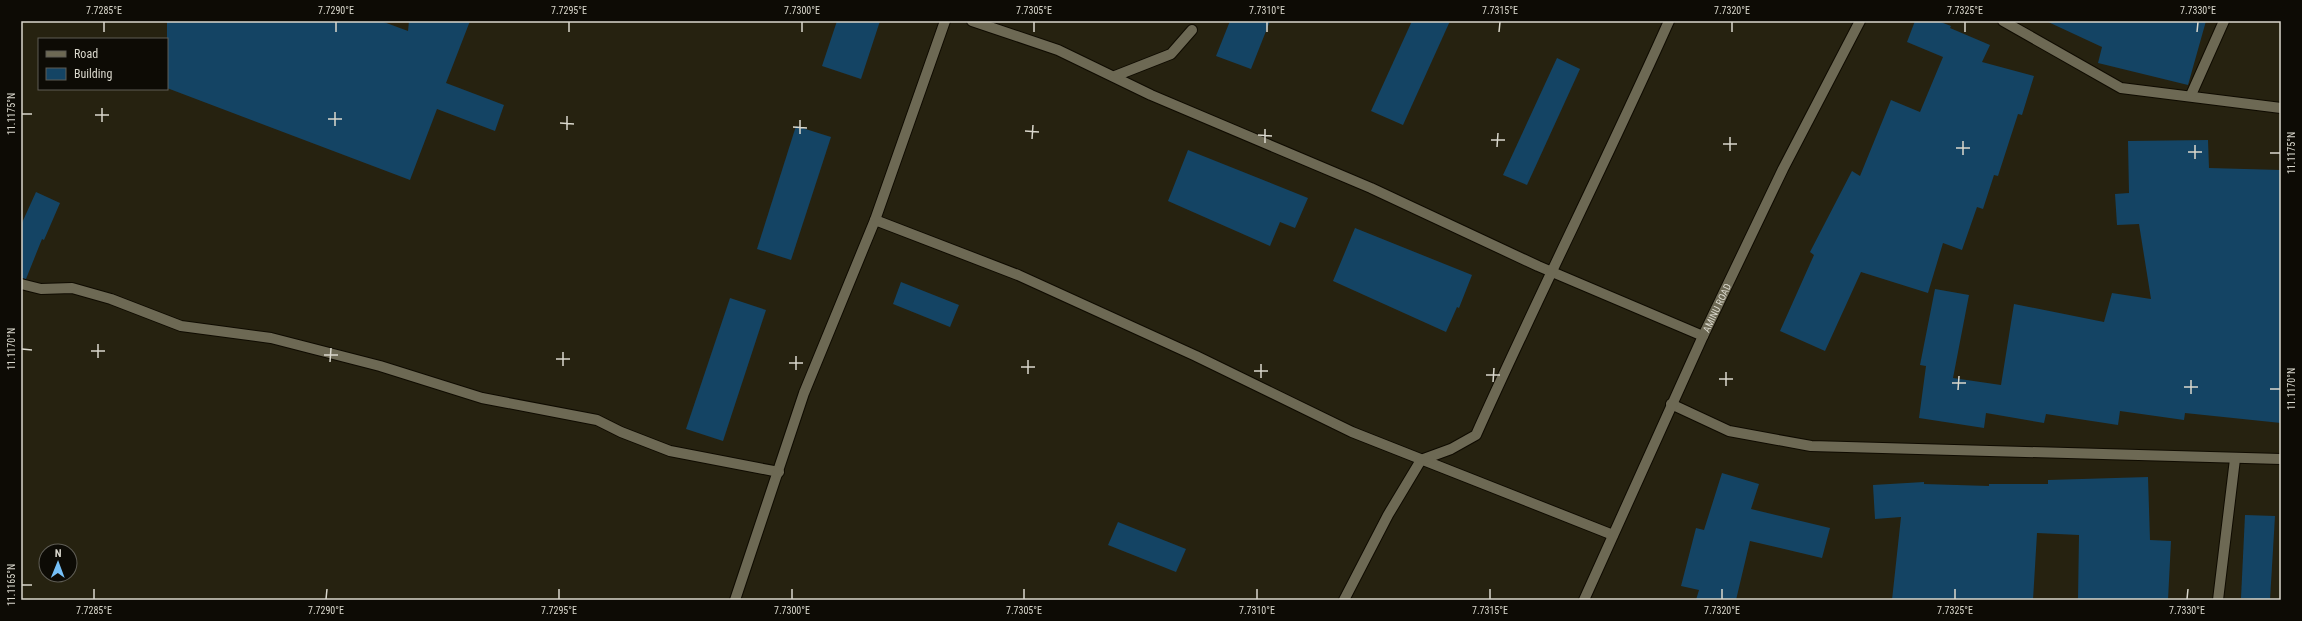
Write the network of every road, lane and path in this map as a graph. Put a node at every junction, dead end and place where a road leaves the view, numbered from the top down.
1 (945, 21) edge
2 (972, 21) edge
3 (1669, 21) edge
4 (1860, 21) edge
5 (2003, 21) edge
6 (2224, 21) edge
7 (1192, 30) dead end
8 (1115, 76) junction
9 (2191, 95) junction
10 (2281, 108) edge
11 (875, 220) junction
12 (1551, 271) junction
13 (21, 284) edge
14 (1703, 336) junction
15 (1671, 404) junction
16 (2235, 459) junction
17 (2281, 459) edge
18 (1421, 460) junction
19 (779, 472) junction
20 (1612, 535) junction
21 (735, 600) edge
22 (1344, 600) edge
23 (1584, 600) edge
24 (2218, 600) edge

1 - 11 street
2 - 8 street
3 - 12 street
4 - 14 street, AMINU ROAD
5 - 9 street
6 - 9 street
7 - 8 street
8 - 12 street
9 - 10 street
11 - 18 street
11 - 19 street
12 - 14 street
12 - 18 street
13 - 19 street
14 - 15 street, AMINU ROAD
15 - 16 street
15 - 20 street, AMINU ROAD
16 - 17 street
16 - 24 street
18 - 20 street
18 - 22 street
19 - 21 street
20 - 23 street, AMINU ROAD

